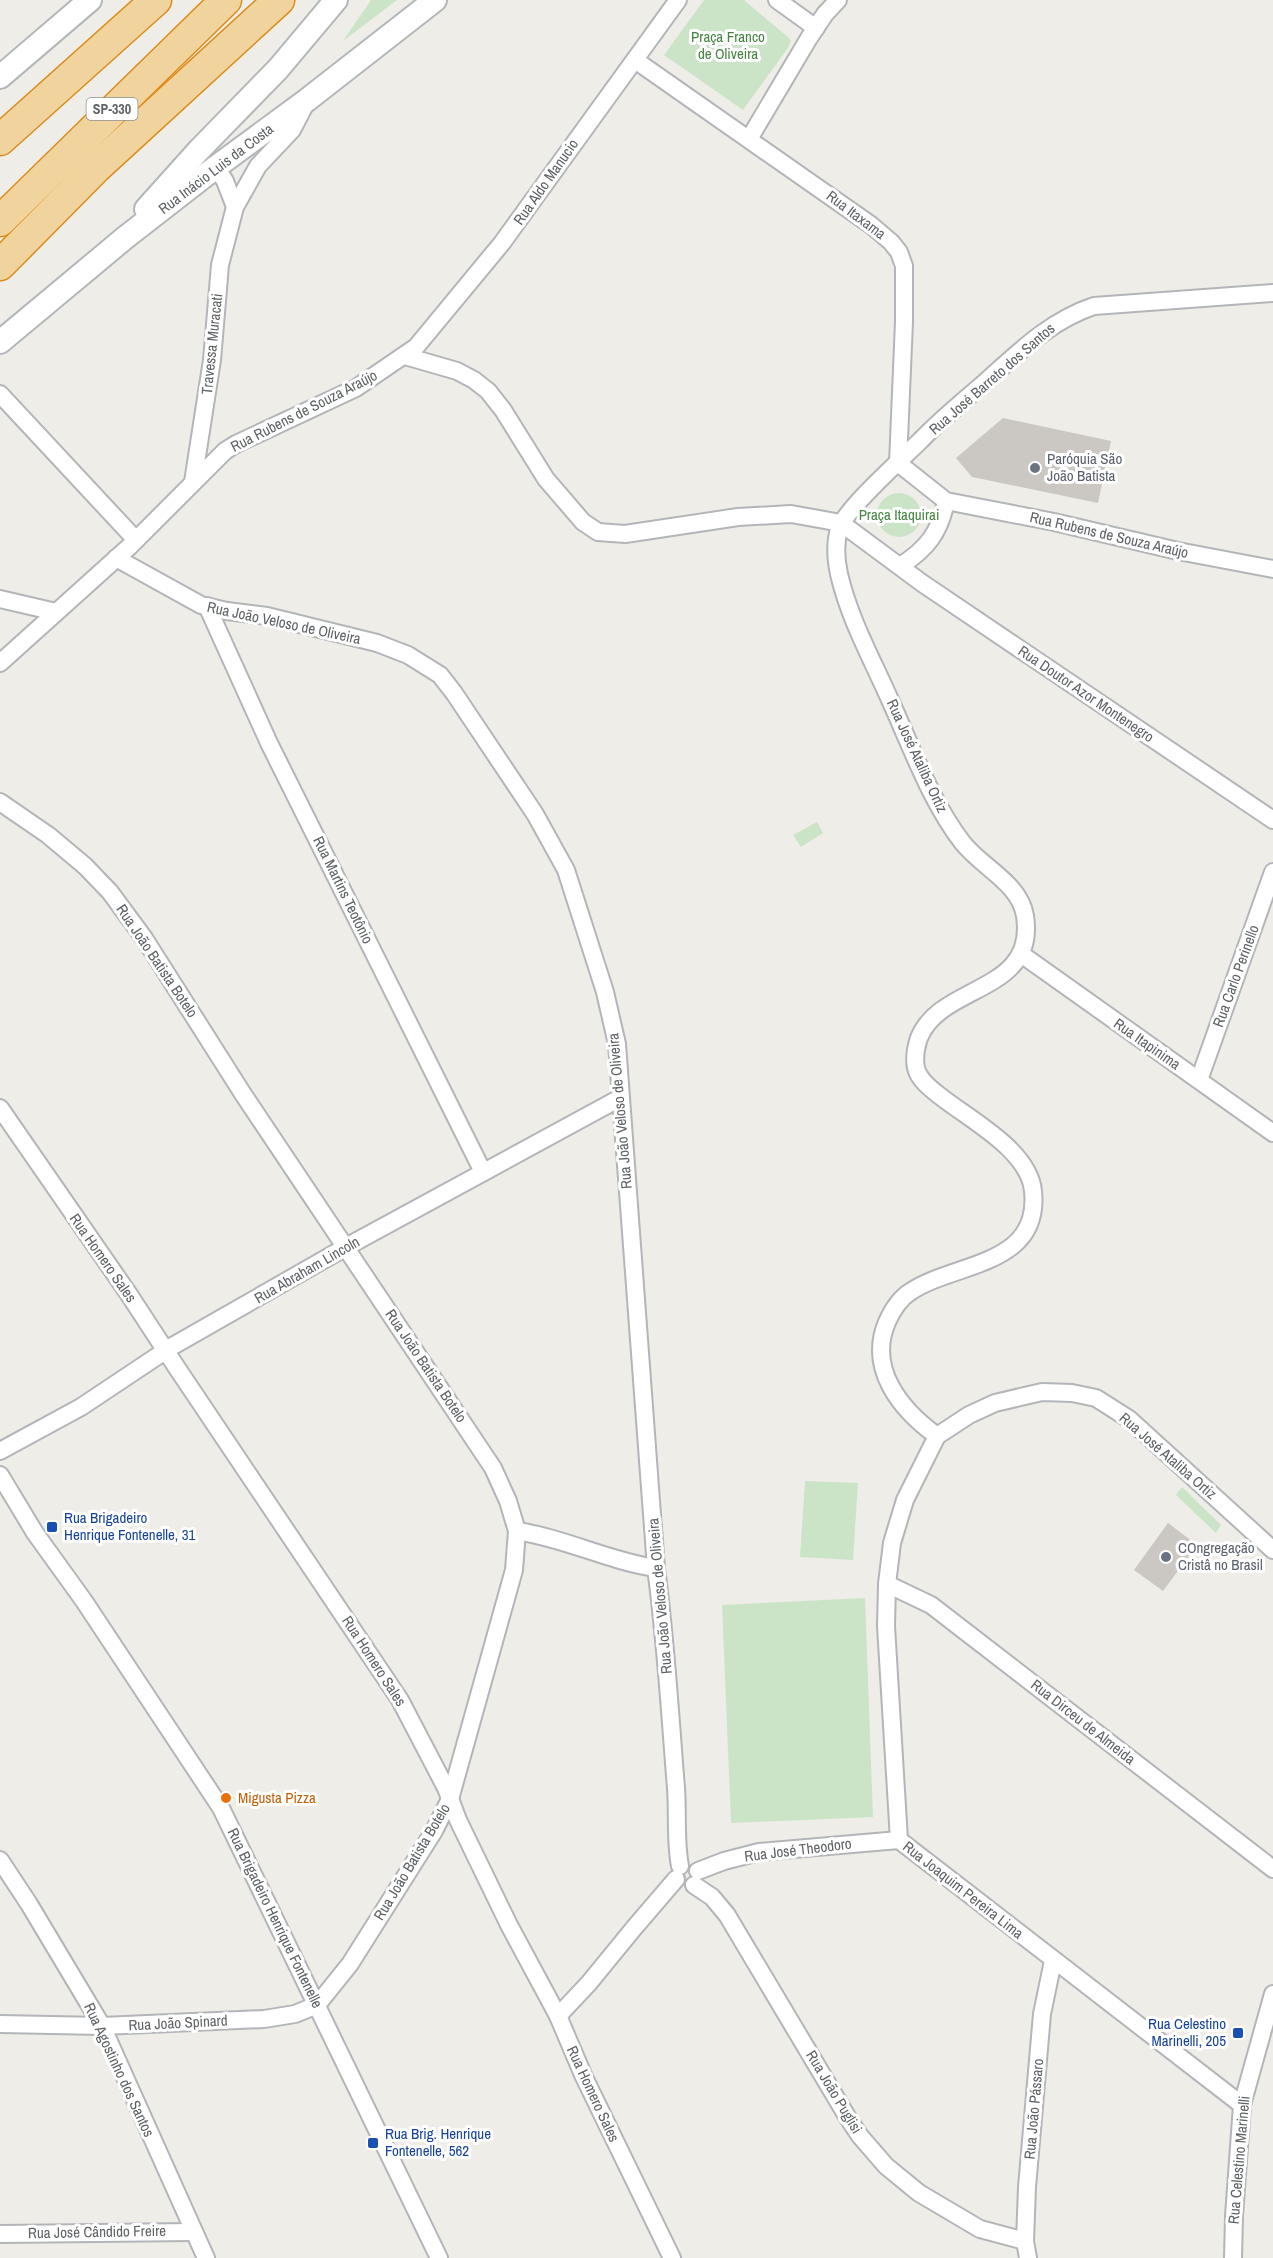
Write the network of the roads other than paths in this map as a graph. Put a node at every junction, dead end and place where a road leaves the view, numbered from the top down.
1 (90, 0) edge
2 (156, 0) edge
3 (226, 0) edge
4 (279, 0) edge
5 (336, 0) edge
6 (435, 0) edge
7 (678, 0) edge
8 (777, 0) edge
9 (838, 0) edge
10 (816, 28) junction
11 (635, 60) junction
12 (0, 77) edge
13 (307, 100) junction
14 (749, 139) junction
15 (0, 140) edge
16 (216, 167) junction
17 (236, 207) junction
18 (0, 221) edge
19 (126, 237) junction
20 (0, 265) edge
21 (1273, 293) edge
22 (0, 342) edge
23 (405, 356) junction
24 (0, 394) edge
25 (898, 464) junction
26 (193, 482) junction
27 (946, 501) junction
28 (841, 524) junction
29 (136, 540) junction
30 (116, 558) junction
31 (900, 566) junction
32 (1273, 568) edge
33 (0, 599) edge
34 (207, 606) junction
35 (56, 612) junction
36 (0, 663) edge
37 (0, 802) edge
38 (1273, 820) edge
39 (1273, 872) edge
40 (1021, 954) junction
41 (1199, 1080) junction
42 (620, 1098) junction
43 (0, 1108) edge
44 (1273, 1133) edge
45 (483, 1172) junction
46 (346, 1247) junction
47 (166, 1351) junction
48 (938, 1436) junction
49 (0, 1451) edge
50 (0, 1475) edge
51 (517, 1531) junction
52 (1273, 1550) edge
53 (656, 1568) junction
54 (887, 1584) junction
55 (450, 1799) junction
56 (899, 1840) junction
57 (0, 1860) edge
58 (1273, 1869) edge
59 (678, 1873) junction
60 (696, 1878) junction
61 (1053, 1961) junction
62 (1273, 1994) edge
63 (317, 2005) junction
64 (558, 2016) junction
65 (0, 2024) edge
66 (102, 2026) junction
67 (1242, 2104) junction
68 (193, 2232) junction
69 (0, 2234) edge
70 (1025, 2241) junction
71 (206, 2258) edge
72 (439, 2258) edge
73 (672, 2258) edge
74 (1028, 2258) edge
75 (1233, 2258) edge

1 - 12 main road
2 - 15 highway
3 - 18 highway, SP-330
4 - 20 highway
5 - 19 main road
6 - 13 main road, Rua Inácio Luis da Costa
7 - 11 street, Rua Aldo Manucio
8 - 10 street
9 - 10 street
10 - 14 street
11 - 14 street, Rua Itaxama
11 - 23 street, Rua Aldo Manucio
13 - 16 main road, Rua Inácio Luis da Costa
13 - 17 street, Travessa Muracati
14 - 25 street, Rua Itaxama
16 - 17 street
16 - 19 main road, Rua Inácio Luis da Costa
17 - 26 street, Travessa Muracati
19 - 22 main road, Rua Inácio Luis da Costa
21 - 25 street, Rua José Barreto dos Santos
23 - 26 street, Rua Rubens de Souza Araújo
23 - 28 street
24 - 29 street
25 - 27 street
25 - 28 street
26 - 29 street, Rua Rubens de Souza Araújo
27 - 31 street
27 - 32 street, Rua Rubens de Souza Araújo
28 - 31 street
28 - 40 street, Rua José Ataliba Ortiz
29 - 30 street, Rua Rubens de Souza Araújo
30 - 34 street, Rua João Veloso de Oliveira
30 - 35 street, Rua Rubens de Souza Araújo
31 - 38 street, Rua Doutor Azor Montenegro
33 - 35 street
34 - 42 street, Rua João Veloso de Oliveira
34 - 45 street, Rua Martins Teotônio
35 - 36 street, Rua Rubens de Souza Araújo
37 - 46 street, Rua João Batista Botelo
39 - 41 street, Rua Carlo Perinello
40 - 41 street, Rua Itapinima
40 - 48 street
41 - 44 street, Rua Itapinima
42 - 45 street, Rua Abraham Lincoln
42 - 53 street, Rua João Veloso de Oliveira
43 - 47 street, Rua Homero Sales
45 - 46 street, Rua Abraham Lincoln
46 - 47 street, Rua Abraham Lincoln
46 - 51 street, Rua João Batista Botelo
47 - 49 street, Rua Abraham Lincoln
47 - 55 street, Rua Homero Sales
48 - 52 street, Rua José Ataliba Ortiz
48 - 54 street, Rua Joaquim Pereira Lima
50 - 63 street, Rua Brigadeiro Henrique Fontenelle
51 - 53 street
51 - 55 street, Rua João Batista Botelo
53 - 59 street, Rua João Veloso de Oliveira
54 - 56 street, Rua Joaquim Pereira Lima
54 - 58 street, Rua Dirceu de Almeida
55 - 63 street, Rua João Batista Botelo
55 - 64 street, Rua Homero Sales
56 - 60 street, Rua José Theodoro
56 - 61 street, Rua Joaquim Pereira Lima
57 - 66 street, Rua Agostinho dos Santos
59 - 60 street
59 - 64 street
60 - 70 street, Rua João Puglisi
61 - 67 street, Rua Joaquim Pereira Lima
61 - 70 street, Rua João Pássaro
62 - 67 street, Rua Celestino Marinelli
63 - 66 street, Rua João Spinard
63 - 72 street, Rua Brigadeiro Henrique Fontenelle
64 - 73 street, Rua Homero Sales
65 - 66 street, Rua João Spinard
66 - 68 street, Rua Agostinho dos Santos
67 - 75 street, Rua Celestino Marinelli
68 - 69 street, Rua José Cândido Freire
68 - 71 street, Rua Agostinho dos Santos
70 - 74 street, Rua João Pássaro

